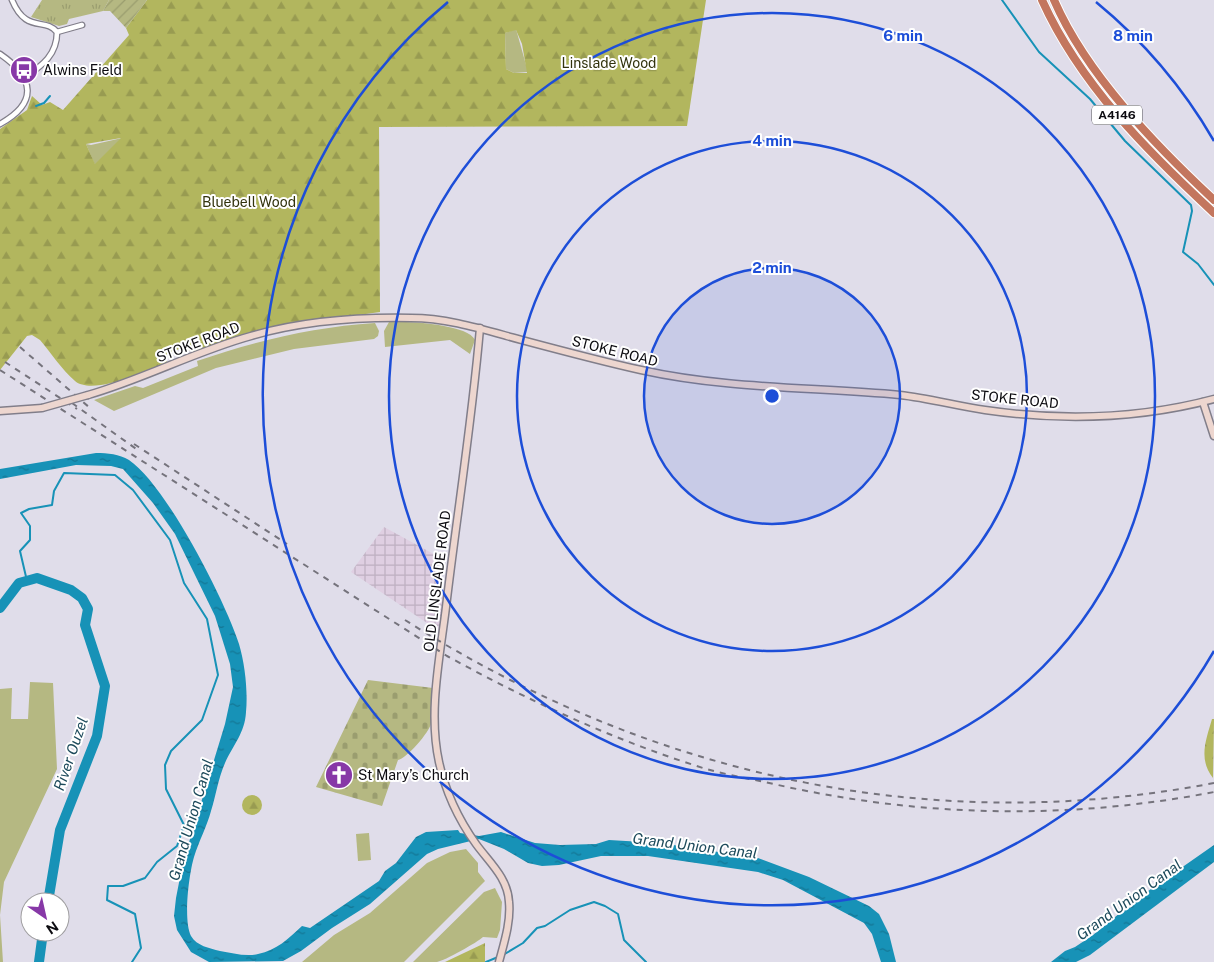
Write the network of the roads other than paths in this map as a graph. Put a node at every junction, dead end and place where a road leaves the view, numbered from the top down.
1 (12, 0) edge
2 (1042, 0) edge
3 (1054, 0) edge
4 (82, 25) dead end
5 (57, 32) junction
6 (0, 54) edge
7 (23, 79) junction
8 (0, 124) edge
9 (1214, 200) edge
10 (1214, 213) edge
11 (480, 328) junction
12 (1214, 399) edge
13 (1203, 402) junction
14 (0, 411) edge
15 (1214, 436) edge
16 (500, 962) edge

1 - 5 street
2 - 10 highway, A4146
3 - 9 highway, A4146
4 - 5 street
5 - 7 street
6 - 7 street
7 - 8 street
11 - 13 street, STOKE ROAD
11 - 14 street, STOKE ROAD, bridge
11 - 16 street, OLD LINSLADE ROAD
12 - 13 street, STOKE ROAD
13 - 15 street

